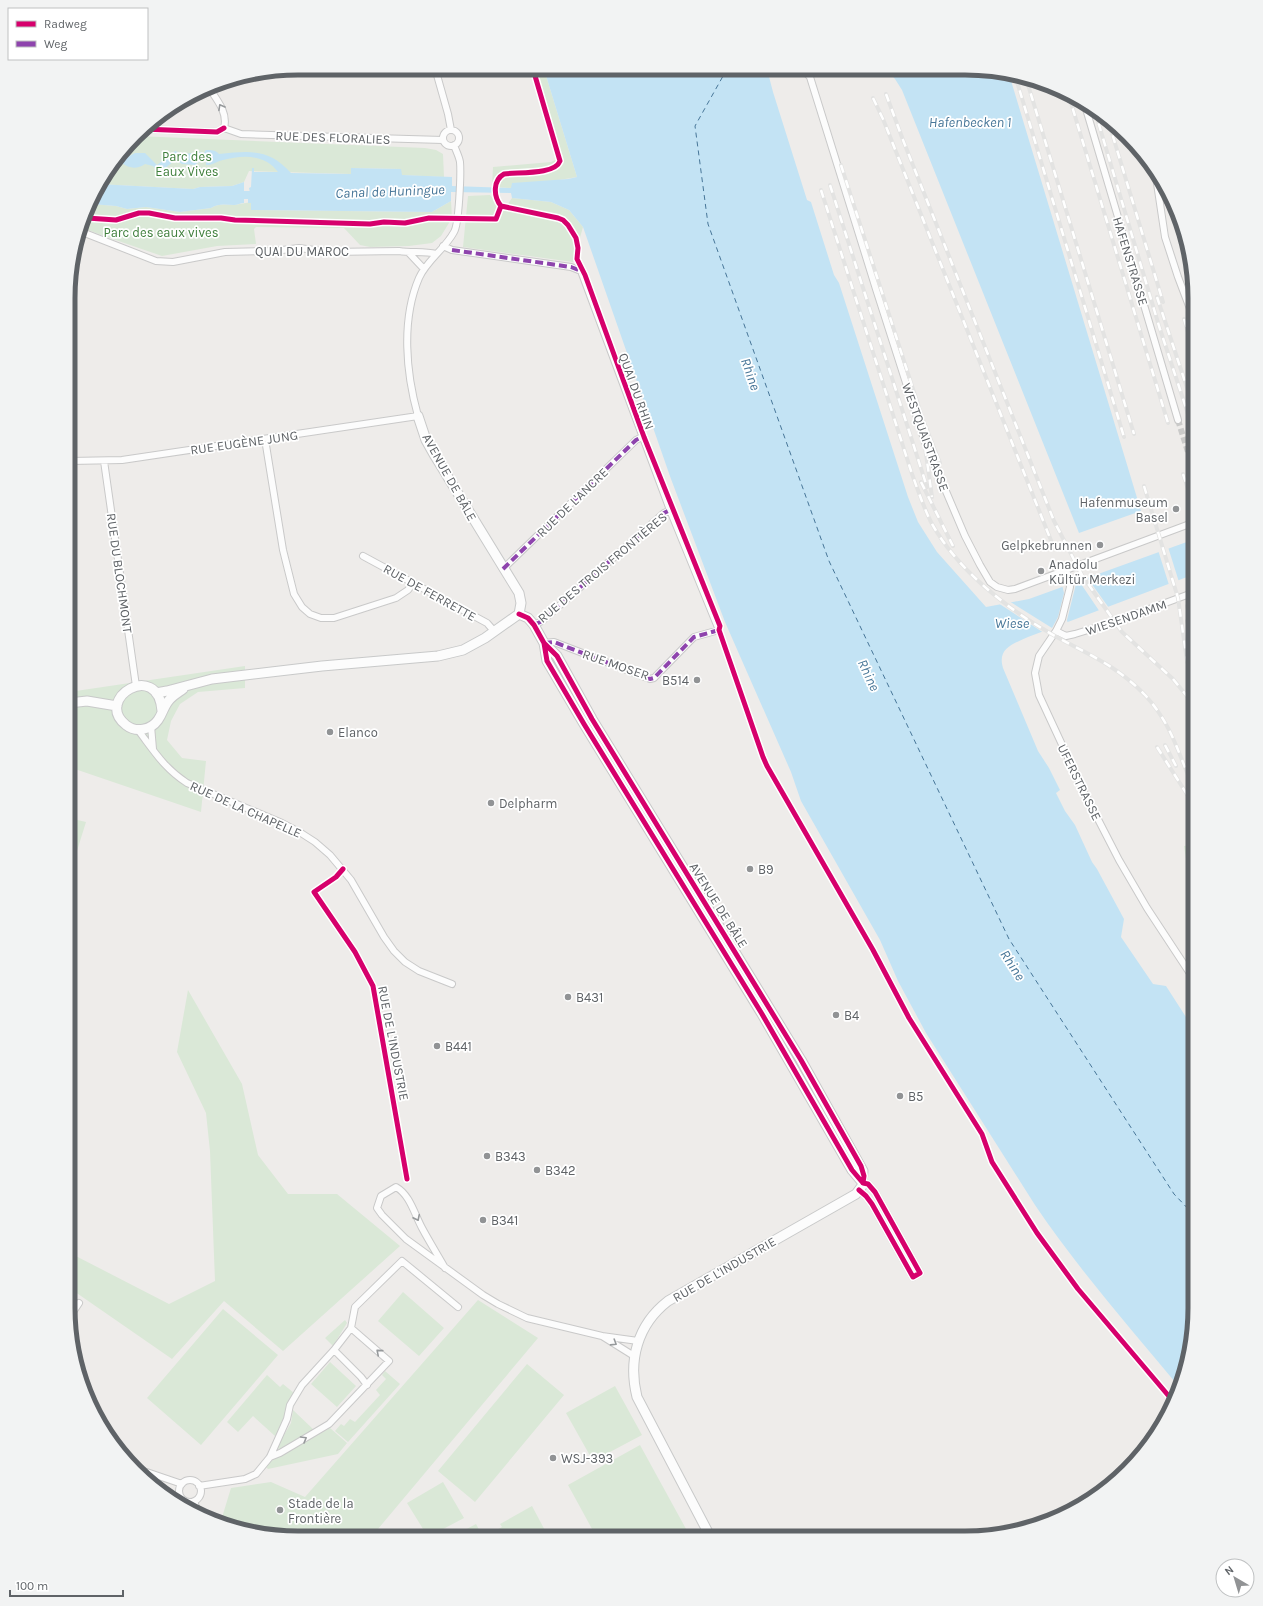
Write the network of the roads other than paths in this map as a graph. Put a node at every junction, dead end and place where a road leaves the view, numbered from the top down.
1 (437, 75) edge
2 (810, 77) edge
3 (212, 92) edge
4 (1087, 112) edge
5 (224, 128) junction
6 (152, 129) edge
7 (451, 130) junction
8 (443, 140) junction
9 (454, 145) junction
10 (1157, 185) edge
11 (85, 233) edge
12 (443, 246) junction
13 (409, 253) junction
14 (436, 254) junction
15 (424, 269) junction
16 (1188, 303) edge
17 (418, 416) junction
18 (1178, 420) tunnel mouth
19 (642, 438) junction
20 (265, 440) junction
21 (75, 461) edge
22 (104, 461) junction
23 (670, 510) junction
24 (1188, 525) edge
25 (364, 556) dead end
26 (503, 569) junction
27 (1066, 570) junction
28 (414, 583) junction
29 (1188, 595) edge
30 (520, 614) junction
31 (534, 625) junction
32 (494, 630) junction
33 (719, 630) joint
34 (1057, 630) junction
35 (544, 643) junction
36 (189, 685) junction
37 (136, 686) junction
38 (156, 693) junction
39 (75, 702) edge
40 (117, 706) junction
41 (162, 710) junction
42 (151, 726) junction
43 (138, 730) junction
44 (153, 749) junction
45 (1188, 970) edge
46 (452, 984) dead end
47 (802, 1060) junction
48 (793, 1065) junction
49 (859, 1189) junction
50 (445, 1268) junction
51 (79, 1303) dead end
52 (458, 1307) dead end
53 (75, 1309) edge
54 (351, 1328) junction
55 (602, 1336) junction
56 (638, 1341) junction
57 (334, 1350) junction
58 (634, 1356) junction
59 (367, 1385) junction
60 (270, 1457) junction
61 (152, 1477) edge
62 (182, 1484) junction
63 (200, 1486) junction
64 (181, 1498) edge
65 (188, 1502) edge
66 (194, 1502) junction
67 (195, 1506) edge
68 (707, 1531) edge

1 - 7 street
2 - 27 street, WESTQUAISTRASSE
5 -> 3 street
4 - 18 street, HAFENSTRASSE
5 - 6 street
5 - 8 street, RUE DES FLORALIES
7 - 8 street
7 - 9 street
8 - 9 street
9 - 12 street, AVENUE DE BÂLE
10 - 16 street
11 - 13 street, QUAI DU MAROC
12 - 14 street, AVENUE DE BÂLE
12 - 19 street, QUAI DU RHIN
13 - 14 street, QUAI DU MAROC
13 - 15 street
14 - 15 street, AVENUE DE BÂLE
15 - 17 street, AVENUE DE BÂLE
17 - 20 street, RUE EUGÈNE JUNG
17 - 26 main road, AVENUE DE BÂLE
19 - 23 street, QUAI DU RHIN
19 - 26 street, RUE DE L'ANCRE
20 - 22 street, RUE EUGÈNE JUNG
20 - 28 street
21 - 22 street, RUE EUGÈNE JUNG
22 - 37 street, RUE DU BLOCHMONT
23 - 31 street, RUE DES TROIS FRONTIÈRES
23 - 33 street, QUAI DU RHIN
24 - 27 street, WESTQUAISTRASSE
25 - 28 street, RUE DE FERRETTE
26 - 30 main road, AVENUE DE BÂLE
27 - 34 street, UFERSTRASSE
28 - 32 street, RUE DE FERRETTE
29 - 34 street, WIESENDAMM
30 - 31 main road, AVENUE DE BÂLE
30 - 32 main road
31 - 35 main road, AVENUE DE BÂLE
32 - 36 main road
33 - 35 street, RUE MOSER
34 - 45 street, UFERSTRASSE
35 - 47 main road, AVENUE DE BÂLE
35 - 48 main road, AVENUE DE BÂLE
36 - 38 main road
36 - 41 main road
37 - 38 main road
37 - 40 main road
38 - 41 main road
39 - 40 main road
40 - 43 main road
41 - 42 main road
42 - 43 main road
42 - 44 street
43 - 44 street, RUE DE LA CHAPELLE
44 - 46 street, RUE DE LA CHAPELLE
47 - 48 main road
47 - 49 main road, AVENUE DE BÂLE
48 - 49 main road, AVENUE DE BÂLE
49 - 49 street, AVENUE DE BÂLE
49 - 56 main road, RUE DE L'INDUSTRIE
50 -> 50 street
50 - 55 street
51 - 53 street
52 - 54 street
54 - 57 street
59 -> 54 street
55 - 56 street
55 -> 58 street
56 - 58 main road, RUE DE L'INDUSTRIE
57 - 59 street
57 - 60 street
58 - 68 main road, RUE DE L'INDUSTRIE
60 -> 59 street
60 - 63 street
61 - 62 street
62 - 63 street
62 - 64 street
63 - 66 street
65 - 66 street
66 - 67 street

